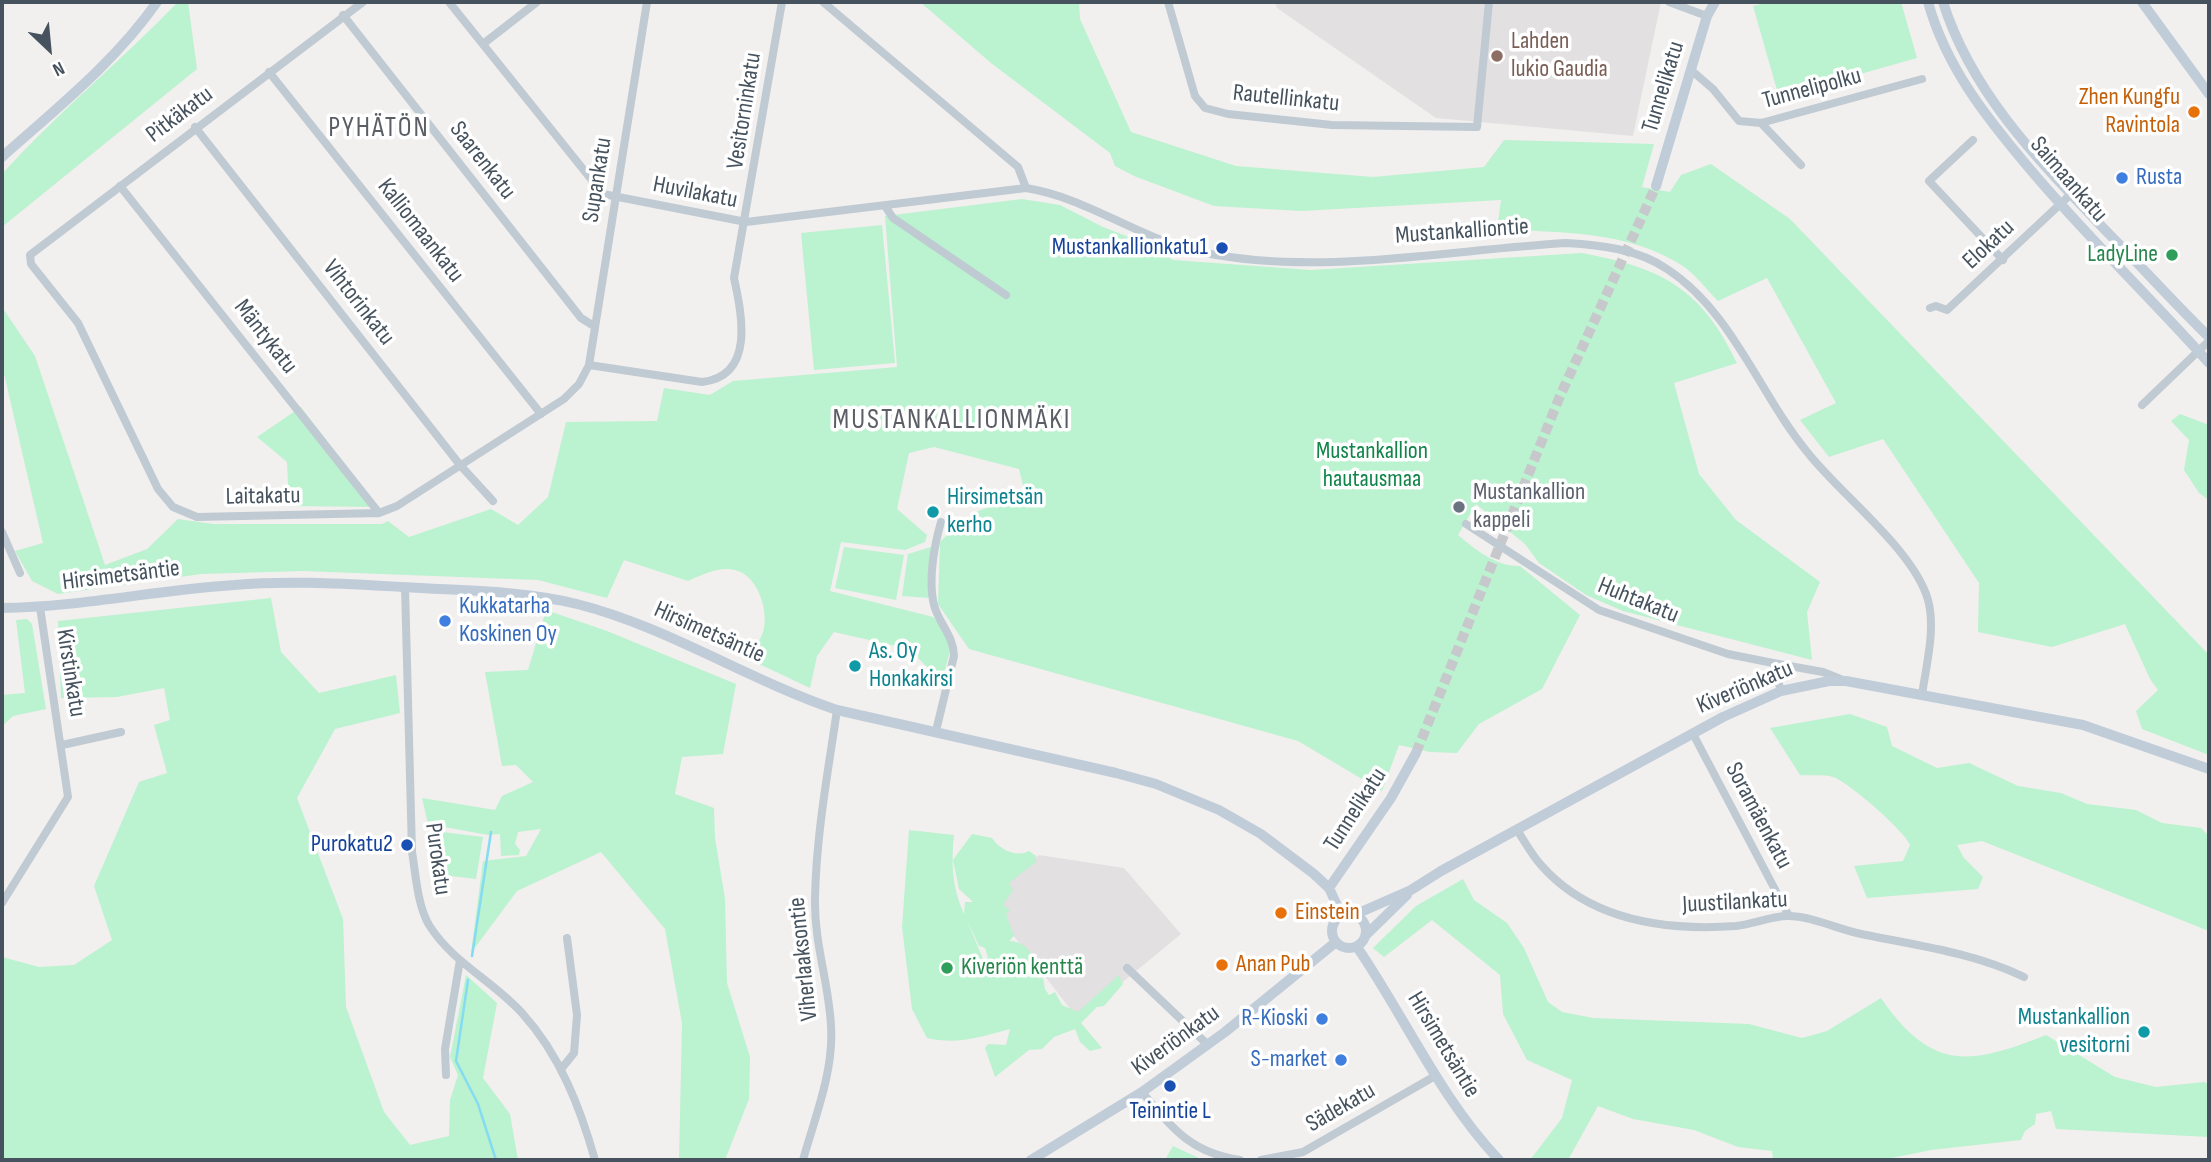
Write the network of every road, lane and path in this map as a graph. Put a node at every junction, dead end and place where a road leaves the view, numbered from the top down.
1 (157, 2) edge
2 (363, 2) edge
3 (449, 2) edge
4 (537, 2) edge
5 (647, 2) edge
6 (782, 2) edge
7 (823, 2) edge
8 (1168, 2) edge
9 (1489, 2) edge
10 (1669, 2) edge
11 (1715, 2) edge
12 (1928, 2) edge
13 (1944, 2) edge
14 (2142, 2) edge
15 (343, 15) junction
16 (1707, 16) junction
17 (483, 44) junction
18 (1691, 70) junction
19 (269, 72) junction
20 (1922, 79) dead end
21 (2209, 94) edge
22 (1761, 123) junction
23 (195, 127) junction
24 (1972, 140) dead end
25 (2, 157) edge
26 (1801, 165) dead end
27 (120, 186) junction
28 (1656, 186) tunnel mouth
29 (1026, 188) junction
30 (2071, 194) junction
31 (614, 196) junction
32 (2059, 205) junction
33 (885, 206) junction
34 (746, 222) junction
35 (2003, 260) junction
36 (31, 264) joint
37 (1006, 295) dead end
38 (1930, 308) dead end
39 (594, 326) junction
40 (2209, 339) edge
41 (2198, 351) junction
42 (2209, 363) edge
43 (589, 365) junction
44 (2142, 405) dead end
45 (541, 414) junction
46 (460, 465) junction
47 (493, 501) dead end
48 (379, 513) junction
49 (941, 522) dead end
50 (1466, 524) dead end
51 (2, 532) edge
52 (20, 573) dead end
53 (405, 587) junction
54 (40, 607) junction
55 (2, 608) edge
56 (1773, 663) junction
57 (1846, 681) junction
58 (1781, 691) junction
59 (1922, 695) junction
60 (837, 710) junction
61 (121, 732) dead end
62 (936, 732) junction
63 (1693, 734) junction
64 (62, 745) junction
65 (1416, 752) tunnel mouth
66 (2209, 769) edge
67 (1517, 830) junction
68 (1329, 888) junction
69 (1411, 890) junction
70 (2, 903) edge
71 (1348, 915) junction
72 (1789, 916) junction
73 (1366, 935) junction
74 (567, 937) dead end
75 (1336, 942) junction
76 (1357, 947) junction
77 (460, 960) junction
78 (1127, 968) dead end
79 (2024, 977) dead end
80 (1208, 1045) junction
81 (562, 1068) junction
82 (446, 1075) dead end
83 (1435, 1076) junction
84 (1142, 1092) junction
85 (595, 1160) edge
86 (803, 1160) edge
87 (1031, 1160) edge
88 (1240, 1160) edge
89 (1261, 1160) edge
90 (1499, 1160) edge

1 - 25 street
2 - 15 street, Pitkäkatu
3 - 17 street, Huvilakatu
4 - 17 street
5 - 31 street, Supankatu
6 - 34 street, Vesitorninkatu
7 - 29 street
8 - 9 street, Rautellinkatu
10 - 16 street
11 - 16 street, Tunnelikatu
12 - 32 street, Saimaankatu
13 - 30 street, Saimaankatu
14 - 21 street
15 - 19 street, Pitkäkatu
15 - 39 street, Saarenkatu
16 - 18 street, Tunnelikatu
17 - 31 street, Huvilakatu
18 - 22 street, Tunnelipolku
18 - 28 street, Tunnelikatu
19 - 23 street, Pitkäkatu
19 - 45 street, Kalliomaankatu
20 - 22 street, Tunnelipolku
22 - 26 street
23 - 27 street, Pitkäkatu
23 - 46 street, Vihtorinkatu
24 - 35 street
27 - 36 street, Pitkäkatu
27 - 48 street, Mäntykatu
29 - 33 street, Huvilakatu
29 - 59 street, Mustankalliontie
30 - 32 street, Elokatu
30 - 40 street, Saimaankatu
31 - 34 street, Huvilakatu
31 - 39 street, Supankatu
32 - 35 street, Elokatu
32 - 41 street, Saimaankatu
33 - 34 street, Huvilakatu
33 - 37 street
34 - 43 street, Vesitorninkatu
35 - 38 street, Elokatu
36 - 48 street, Laitakatu
39 - 43 street, Supankatu
40 - 41 street
41 - 42 street, Saimaankatu
41 - 44 street
43 - 45 street, Laitakatu
45 - 46 street, Laitakatu
46 - 47 street, Vihtorinkatu
46 - 48 street, Laitakatu
49 - 62 street
50 - 56 street, Huhtakatu
51 - 52 street
53 - 54 street, Hirsimetsäntie
53 - 60 street, Hirsimetsäntie
53 - 77 street, Purokatu
54 - 55 street, Hirsimetsäntie
54 - 64 street, Kirstinkatu
56 - 57 street, Huhtakatu
56 - 58 street
57 - 58 street, Kiveriönkatu
57 - 59 street, Kiveriönkatu
58 - 63 street, Kiveriönkatu
59 - 66 street, Kiveriönkatu
60 - 62 street, Hirsimetsäntie
60 - 86 street, Viherlaaksontie
61 - 64 street, Kirstinkatu
62 - 68 street, Hirsimetsäntie
63 - 67 street, Kiveriönkatu
63 - 72 street, Soramäenkatu
64 - 70 street, Kirstinkatu
65 - 68 street, Tunnelikatu
67 - 69 street, Kiveriönkatu
67 - 72 street, Juustilankatu
68 - 71 street, Hirsimetsäntie
69 - 71 street, Kiveriönkatu
69 - 73 street, Kiveriönkatu
71 - 73 street
71 - 75 street
72 - 79 street, Juustilankatu
73 - 76 street
74 - 81 street
75 - 76 street
75 - 80 street, Kiveriönkatu
76 - 83 street, Hirsimetsäntie
77 - 81 street, Purokatu
77 - 82 street
78 - 80 street
80 - 84 street, Kiveriönkatu
81 - 85 street, Purokatu
83 - 89 street, Sädekatu
83 - 90 street, Hirsimetsäntie
84 - 87 street, Kiveriönkatu
84 - 88 street

